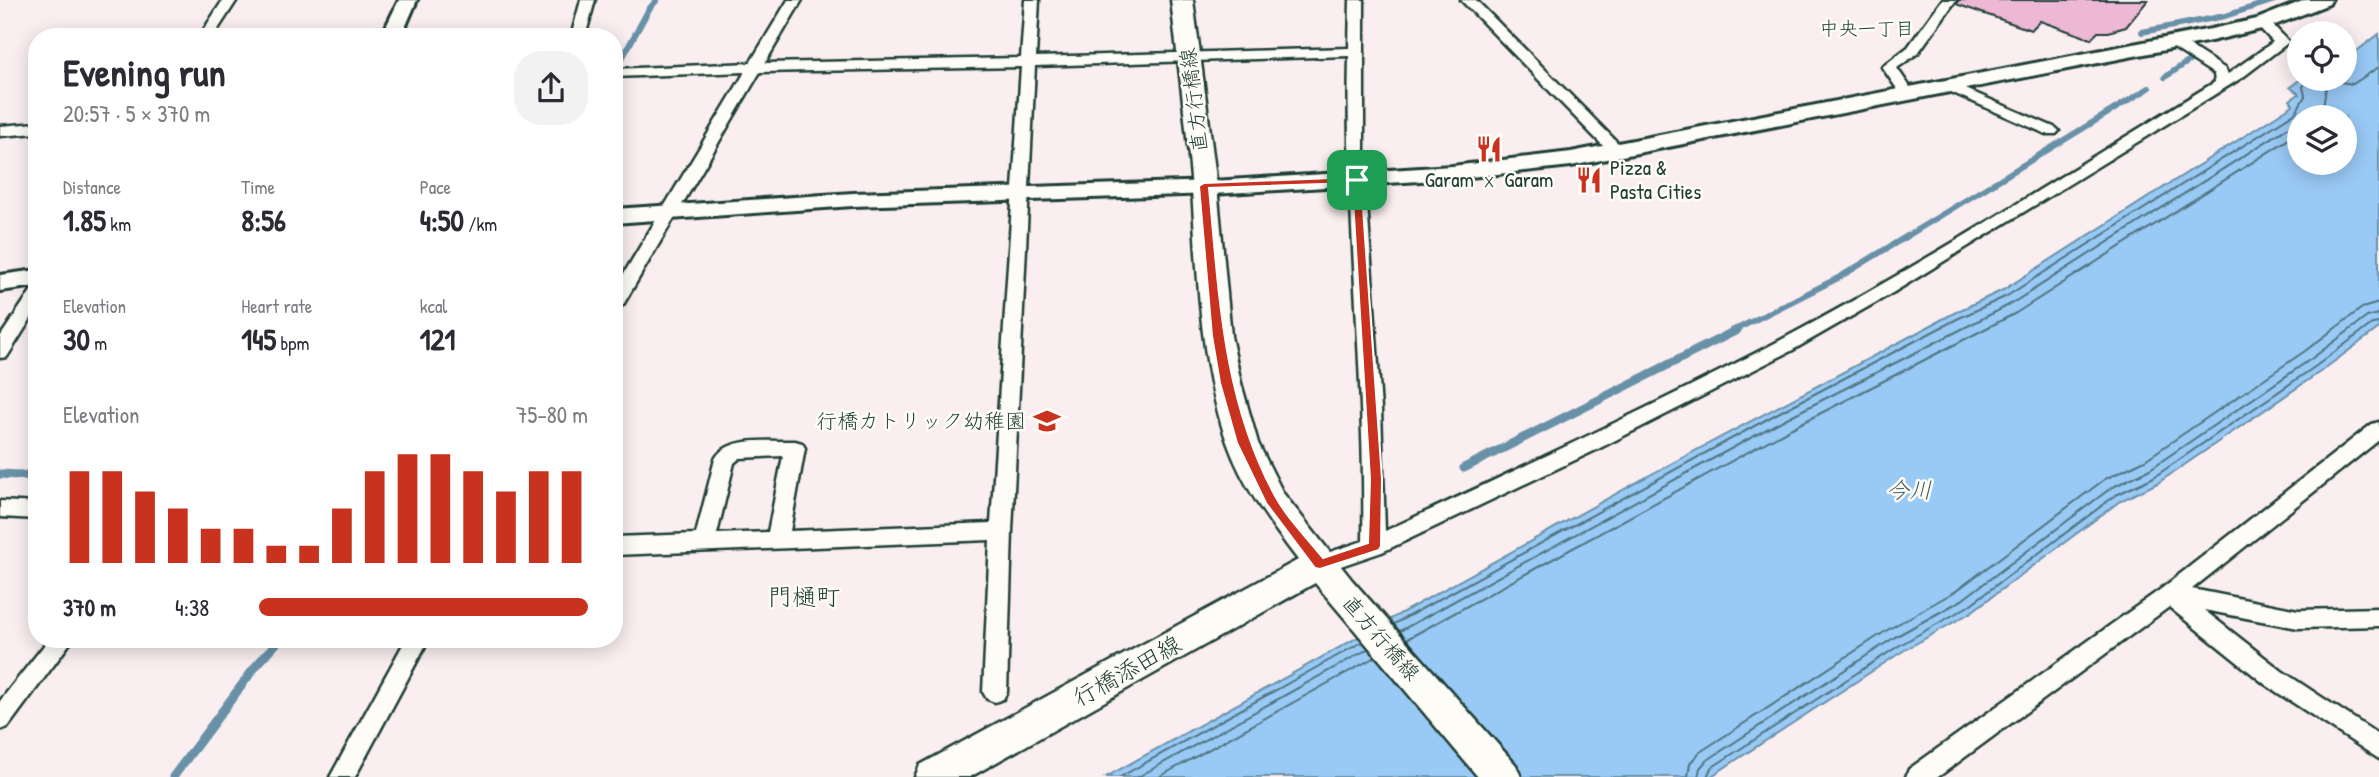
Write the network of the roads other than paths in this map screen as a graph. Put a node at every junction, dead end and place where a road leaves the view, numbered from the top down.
1 (230, 0) edge
2 (408, 0) edge
3 (588, 0) edge
4 (795, 0) edge
5 (1032, 0) edge
6 (1182, 0) edge
7 (1357, 0) edge
8 (1468, 0) edge
9 (1948, 0) edge
10 (2322, 0) edge
11 (2263, 23) junction
12 (212, 28) edge
13 (395, 28) edge
14 (580, 28) edge
15 (2174, 42) junction
16 (1354, 52) junction
17 (1188, 55) junction
18 (1030, 61) junction
19 (755, 68) junction
20 (623, 72) edge
21 (2222, 83) junction
22 (1947, 85) junction
23 (1907, 93) junction
24 (28, 129) edge
25 (0, 131) edge
26 (2051, 131) dead end
27 (1616, 150) junction
28 (1357, 180) junction
29 (1204, 186) junction
30 (1019, 193) junction
31 (669, 211) junction
32 (623, 215) edge
33 (28, 279) edge
34 (0, 283) edge
35 (623, 290) edge
36 (28, 309) edge
37 (0, 352) edge
38 (2379, 429) edge
39 (0, 509) edge
40 (28, 511) edge
41 (1001, 531) junction
42 (777, 541) junction
43 (704, 544) junction
44 (623, 546) edge
45 (1374, 546) junction
46 (1330, 577) junction
47 (2169, 594) junction
48 (2379, 617) edge
49 (55, 648) edge
50 (413, 648) edge
51 (995, 692) dead end
52 (0, 719) edge
53 (2379, 748) edge
54 (342, 777) edge
55 (934, 777) edge
56 (1502, 777) edge
57 (1919, 777) edge

1 - 12 street
2 - 13 street
3 - 14 street
4 - 19 street
5 - 18 street
6 - 17 main road, 直方行橋線
7 - 16 street
8 - 27 street
9 - 23 street
10 - 11 street
11 - 15 street
11 - 21 street
15 - 21 street
15 - 22 street
16 - 17 street
16 - 28 street
17 - 18 street
17 - 29 main road, 直方行橋線
18 - 19 street
18 - 30 street
19 - 20 street
19 - 31 street
21 - 45 street
22 - 23 street
22 - 26 street
23 - 27 street
24 - 25 street
27 - 28 street
28 - 29 street
28 - 45 street
29 - 30 street
29 - 46 main road, 直方行橋線
30 - 31 street
30 - 41 street
31 - 32 street
31 - 35 street
33 - 34 street
36 - 37 street
38 - 47 street
39 - 40 street
41 - 42 street
41 - 51 street
42 - 43 street
42 - 43 street
43 - 44 street
45 - 46 street
46 - 55 main road, 行橋添田線
46 - 56 main road, 直方行橋線
47 - 48 street
47 - 53 street
47 - 57 street
49 - 52 street
50 - 54 street

